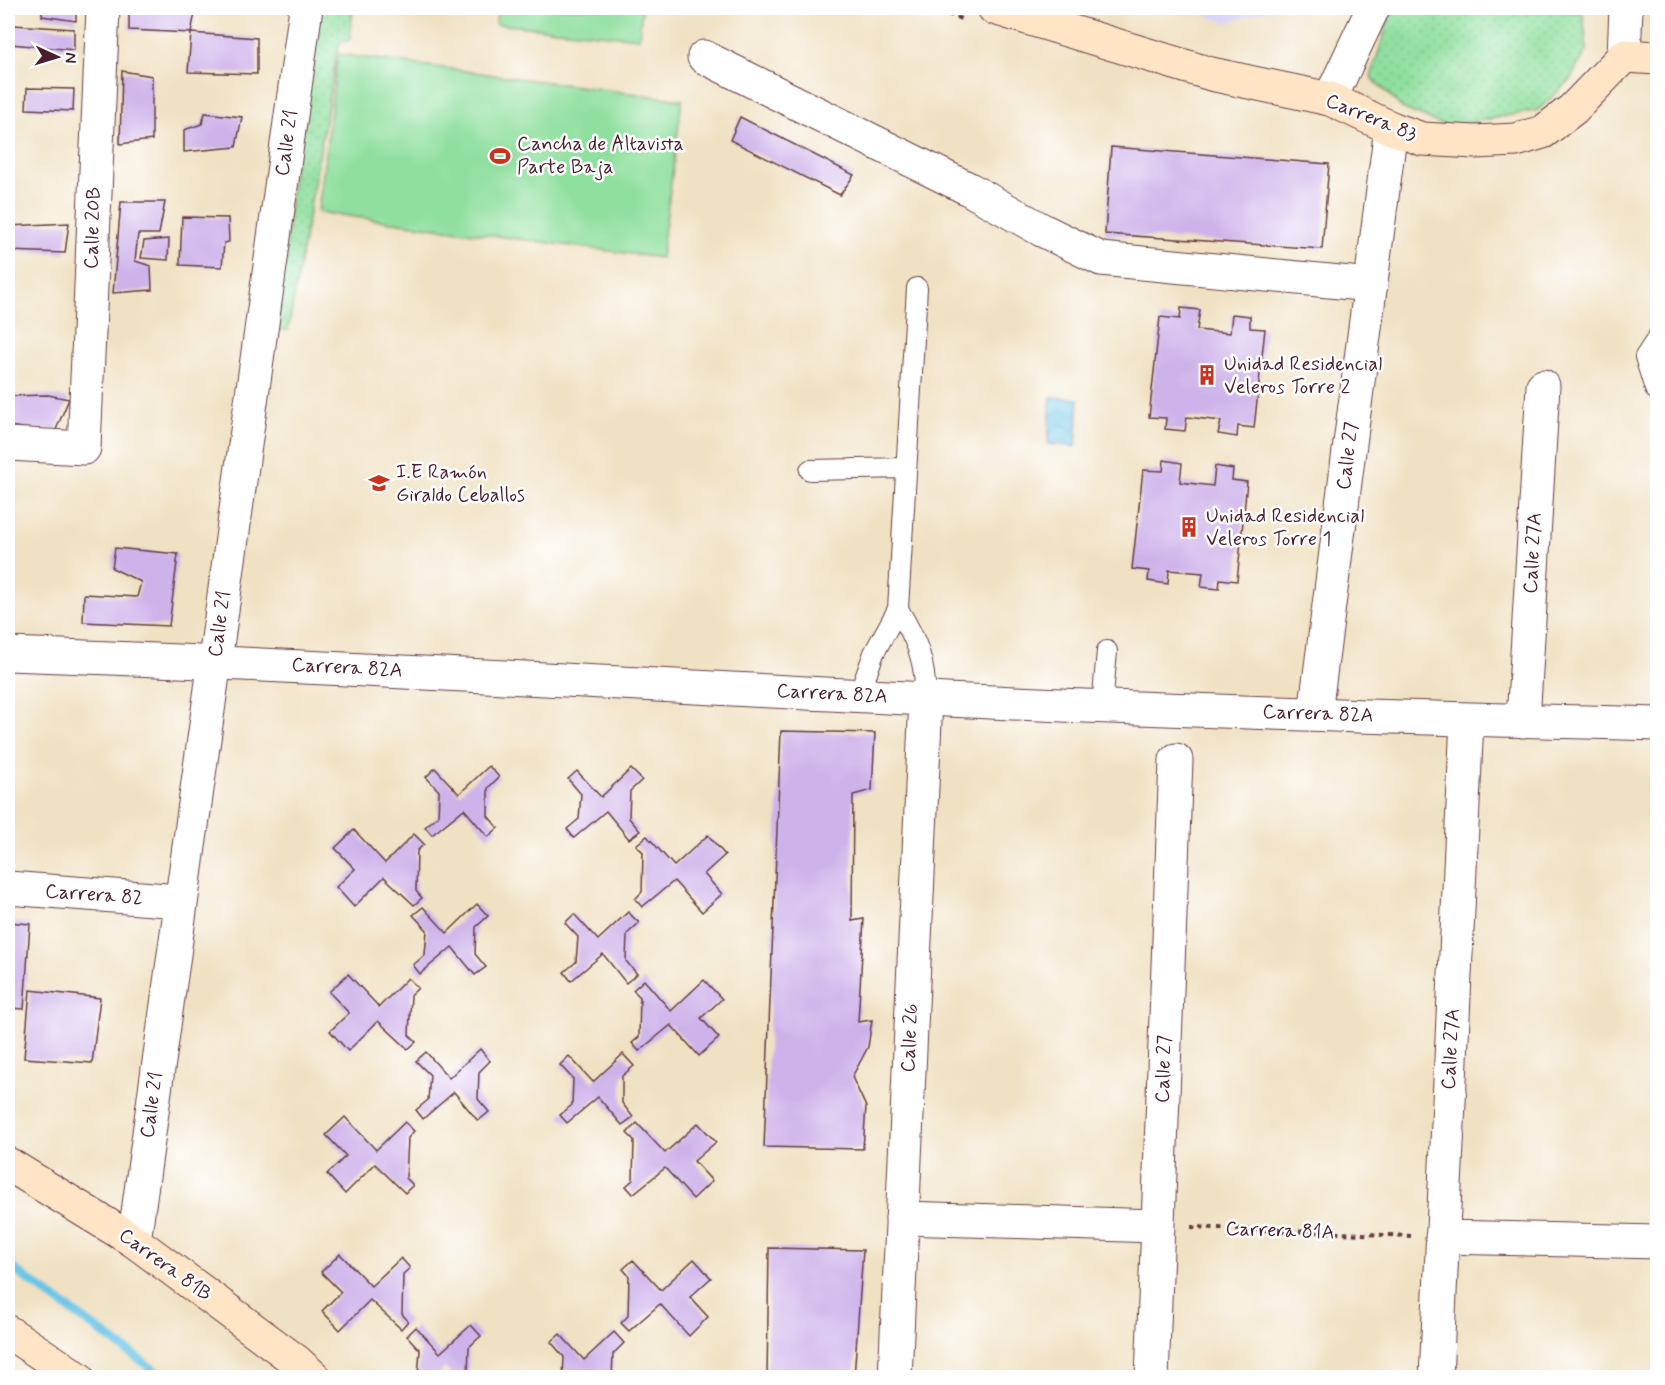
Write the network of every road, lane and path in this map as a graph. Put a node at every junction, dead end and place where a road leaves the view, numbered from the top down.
1 (103, 8) edge
2 (306, 8) edge
3 (994, 8) edge
4 (1372, 8) edge
5 (1626, 8) edge
6 (1052, 16) edge
7 (1624, 56) junction
8 (705, 57) dead end
9 (1658, 58) edge
10 (1330, 99) junction
11 (1391, 128) junction
12 (1371, 285) junction
13 (917, 288) dead end
14 (1658, 337) edge
15 (1543, 386) dead end
16 (1658, 390) edge
17 (8, 444) edge
18 (906, 468) junction
19 (810, 470) dead end
20 (898, 609) junction
21 (1107, 651) dead end
22 (8, 654) edge
23 (215, 662) junction
24 (859, 695) junction
25 (926, 699) junction
26 (1102, 706) junction
27 (1315, 713) junction
28 (1467, 720) junction
29 (1523, 721) junction
30 (1658, 724) edge
31 (1176, 760) dead end
32 (8, 888) edge
33 (180, 901) junction
34 (8, 1164) edge
35 (902, 1218) junction
36 (1157, 1226) junction
37 (1442, 1237) junction
38 (134, 1241) junction
39 (1658, 1242) edge
40 (8, 1332) edge
41 (301, 1374) edge
42 (78, 1377) edge
43 (895, 1377) edge
44 (1152, 1377) edge
45 (1436, 1377) edge

1 - 17 street, Calle 20B
2 - 23 street, Calle 21
3 - 6 street, Carrera 83
4 - 10 street
5 - 7 street
6 - 10 street, Carrera 83
7 - 9 street
7 - 11 street, Carrera 83
8 - 12 street
10 - 11 street, Carrera 83
11 - 12 street, Calle 27
12 - 27 street, Calle 27
13 - 18 lane
14 - 16 lane
15 - 29 street, Calle 27A
18 - 19 lane
18 - 20 lane
20 - 24 lane
20 - 25 lane
21 - 26 lane
22 - 23 street, Carrera 82A
23 - 24 street, Carrera 82A
23 - 33 street, Calle 21
24 - 25 street, Carrera 82A
25 - 26 street, Carrera 82A
25 - 35 street, Calle 26
26 - 27 street, Carrera 82A
27 - 28 street, Carrera 82A
28 - 29 street, Carrera 82A
28 - 37 street, Calle 27A
29 - 30 street, Carrera 82A
31 - 36 street, Calle 27
32 - 33 street, Carrera 82
33 - 38 street, Calle 21
34 - 38 street, Carrera 81B
35 - 36 street
35 - 43 street, Calle 26
36 - 37 path, Carrera 81A
36 - 44 street, Calle 27
37 - 39 street
37 - 45 street, Calle 27A
38 - 41 street, Carrera 81B
40 - 42 street

